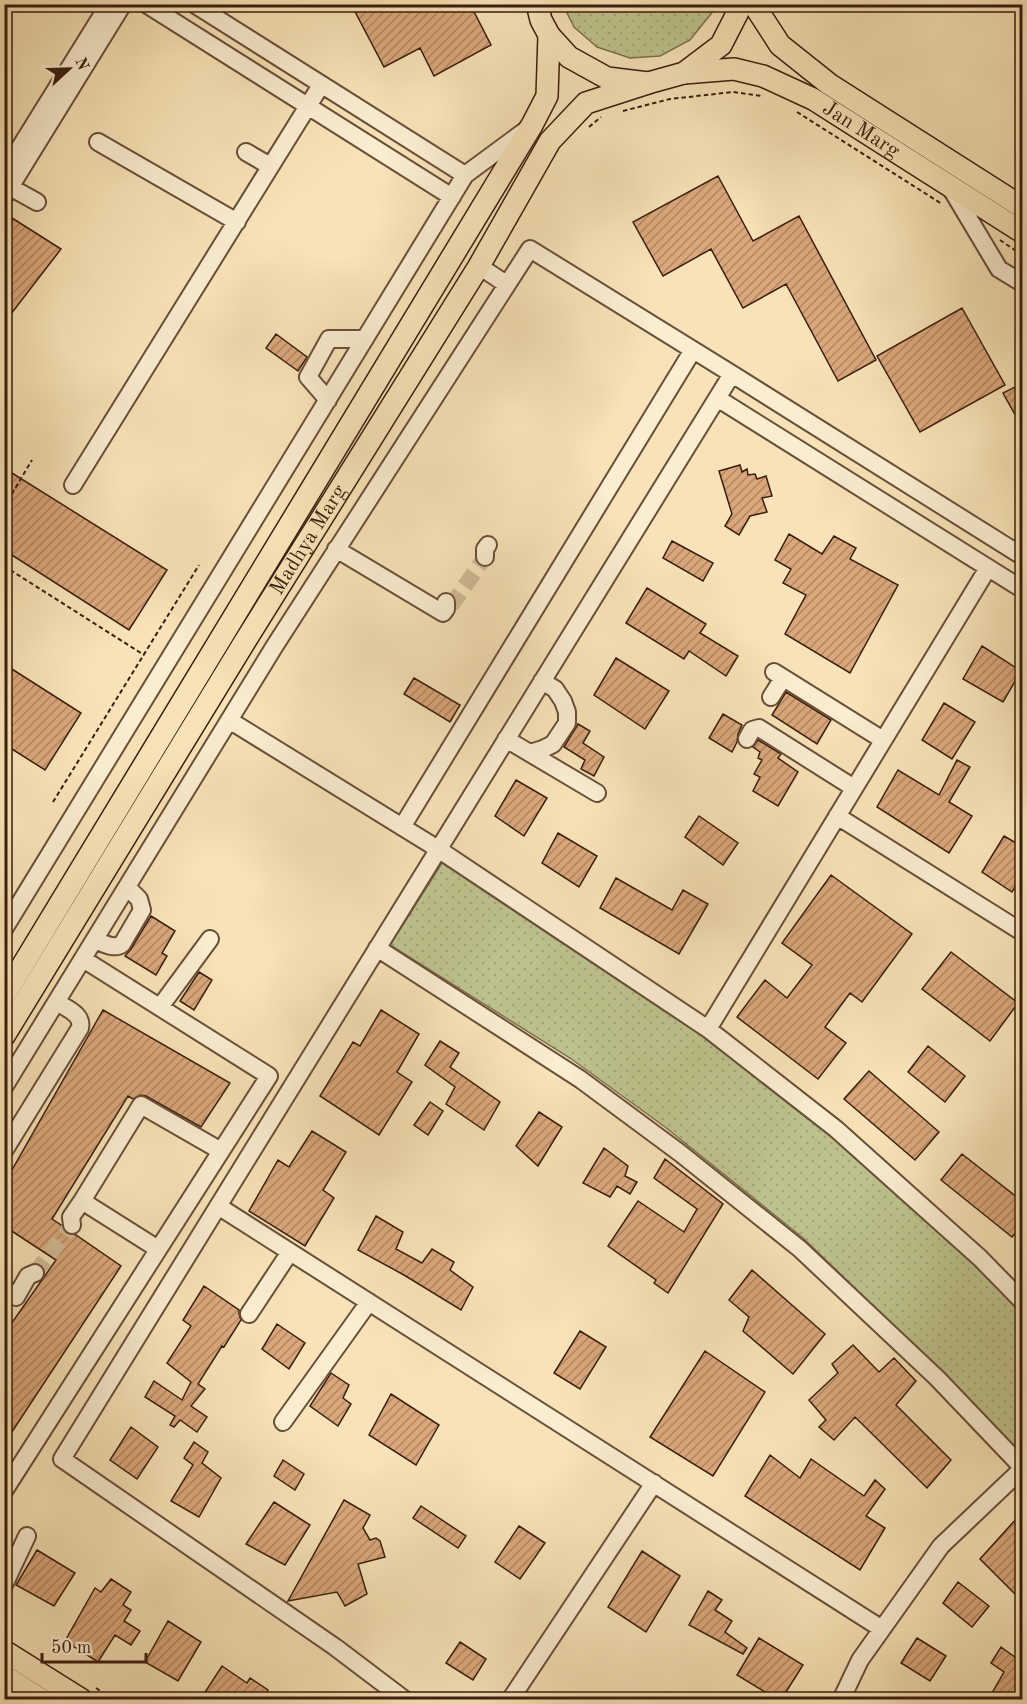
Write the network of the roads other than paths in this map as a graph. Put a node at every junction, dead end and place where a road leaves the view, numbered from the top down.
1 (109, 4) edge
2 (123, 4) edge
3 (146, 4) edge
4 (194, 4) edge
5 (537, 4) edge
6 (742, 4) edge
7 (756, 4) edge
8 (549, 35) junction
9 (684, 73) junction
10 (648, 83) junction
11 (321, 85) junction
12 (308, 106) junction
13 (532, 125) junction
14 (98, 142) dead end
15 (246, 152) dead end
16 (270, 166) junction
17 (465, 175) junction
18 (6, 186) edge
19 (946, 194) junction
20 (452, 197) junction
21 (37, 202) dead end
22 (1023, 207) edge
23 (237, 222) junction
24 (1023, 232) edge
25 (479, 266) junction
26 (1023, 283) edge
27 (506, 285) junction
28 (365, 339) junction
29 (693, 350) junction
30 (732, 374) junction
31 (717, 398) junction
32 (328, 400) junction
33 (73, 485) dead end
34 (336, 549) junction
35 (1023, 556) edge
36 (988, 568) junction
37 (1023, 590) edge
38 (447, 606) dead end
39 (542, 681) junction
40 (771, 697) dead end
41 (229, 720) junction
42 (747, 739) dead end
43 (506, 740) junction
44 (883, 740) junction
45 (530, 753) junction
46 (854, 788) junction
47 (597, 793) dead end
48 (837, 816) junction
49 (402, 827) junction
50 (438, 849) junction
51 (127, 887) junction
52 (4, 928) edge
53 (1023, 932) edge
54 (210, 939) dead end
55 (95, 940) junction
56 (377, 948) junction
57 (83, 959) junction
58 (4, 996) edge
59 (57, 1002) junction
60 (160, 1007) junction
61 (708, 1029) junction
62 (4, 1036) edge
63 (4, 1087) edge
64 (4, 1151) edge
65 (221, 1151) junction
66 (82, 1201) junction
67 (218, 1206) junction
68 (68, 1220) tunnel mouth
69 (159, 1249) junction
70 (290, 1252) junction
71 (30, 1272) tunnel mouth
72 (4, 1289) edge
73 (1023, 1301) edge
74 (369, 1302) junction
75 (249, 1314) dead end
76 (284, 1422) dead end
77 (1023, 1468) edge
78 (654, 1484) junction
79 (4, 1491) edge
80 (27, 1536) dead end
81 (4, 1585) edge
82 (882, 1629) junction
83 (4, 1651) edge
84 (4, 1676) edge
85 (42, 1700) edge
86 (82, 1700) edge
87 (405, 1700) edge
88 (510, 1700) edge
89 (841, 1700) edge

1 - 18 street
2 - 18 street
3 - 12 street
4 - 11 street
5 - 8 main road
6 - 9 main road
7 - 22 main road, Jan Marg
8 - 10 main road
8 - 13 main road, Madhya Marg
9 - 10 main road, Madhya Marg
9 - 19 main road, Jan Marg
10 - 25 main road, Madhya Marg
11 - 12 street
11 - 17 street
12 - 16 street
12 - 20 street
13 - 17 street
13 - 58 main road, Madhya Marg
14 - 23 street
15 - 16 street
16 - 23 street
17 - 20 street
18 - 21 street
19 - 24 main road, Jan Marg
19 - 26 street
20 - 28 street
23 - 33 street
25 - 27 street
25 - 62 main road, Madhya Marg
27 - 29 street
27 - 34 street
28 - 32 street
28 - 32 street
29 - 30 street
29 - 49 street
30 - 31 street
30 - 35 street
31 - 36 street
31 - 39 street
32 - 52 street
34 - 38 street
34 - 41 street
36 - 37 street
36 - 44 street
39 - 43 street
39 - 45 street
40 - 44 street
41 - 49 street
41 - 51 street
42 - 46 street
43 - 45 street
43 - 50 street
44 - 46 street
45 - 47 street
46 - 48 street
48 - 53 street
48 - 61 street
49 - 50 street
50 - 56 street
50 - 61 street
51 - 55 street
51 - 55 street
54 - 60 street
55 - 57 street
56 - 67 street
56 - 77 street
57 - 59 street
57 - 60 street
59 - 63 street
59 - 64 street
60 - 65 street
61 - 73 street
65 - 66 street
65 - 69 street
66 - 68 street
66 - 69 street
67 - 70 street
67 - 87 street
69 - 79 street
70 - 74 street
70 - 75 street
71 - 72 street
74 - 76 street
74 - 78 street
77 - 82 street
78 - 82 street
78 - 88 street
80 - 81 street
82 - 89 street
83 - 86 main road
84 - 85 main road

